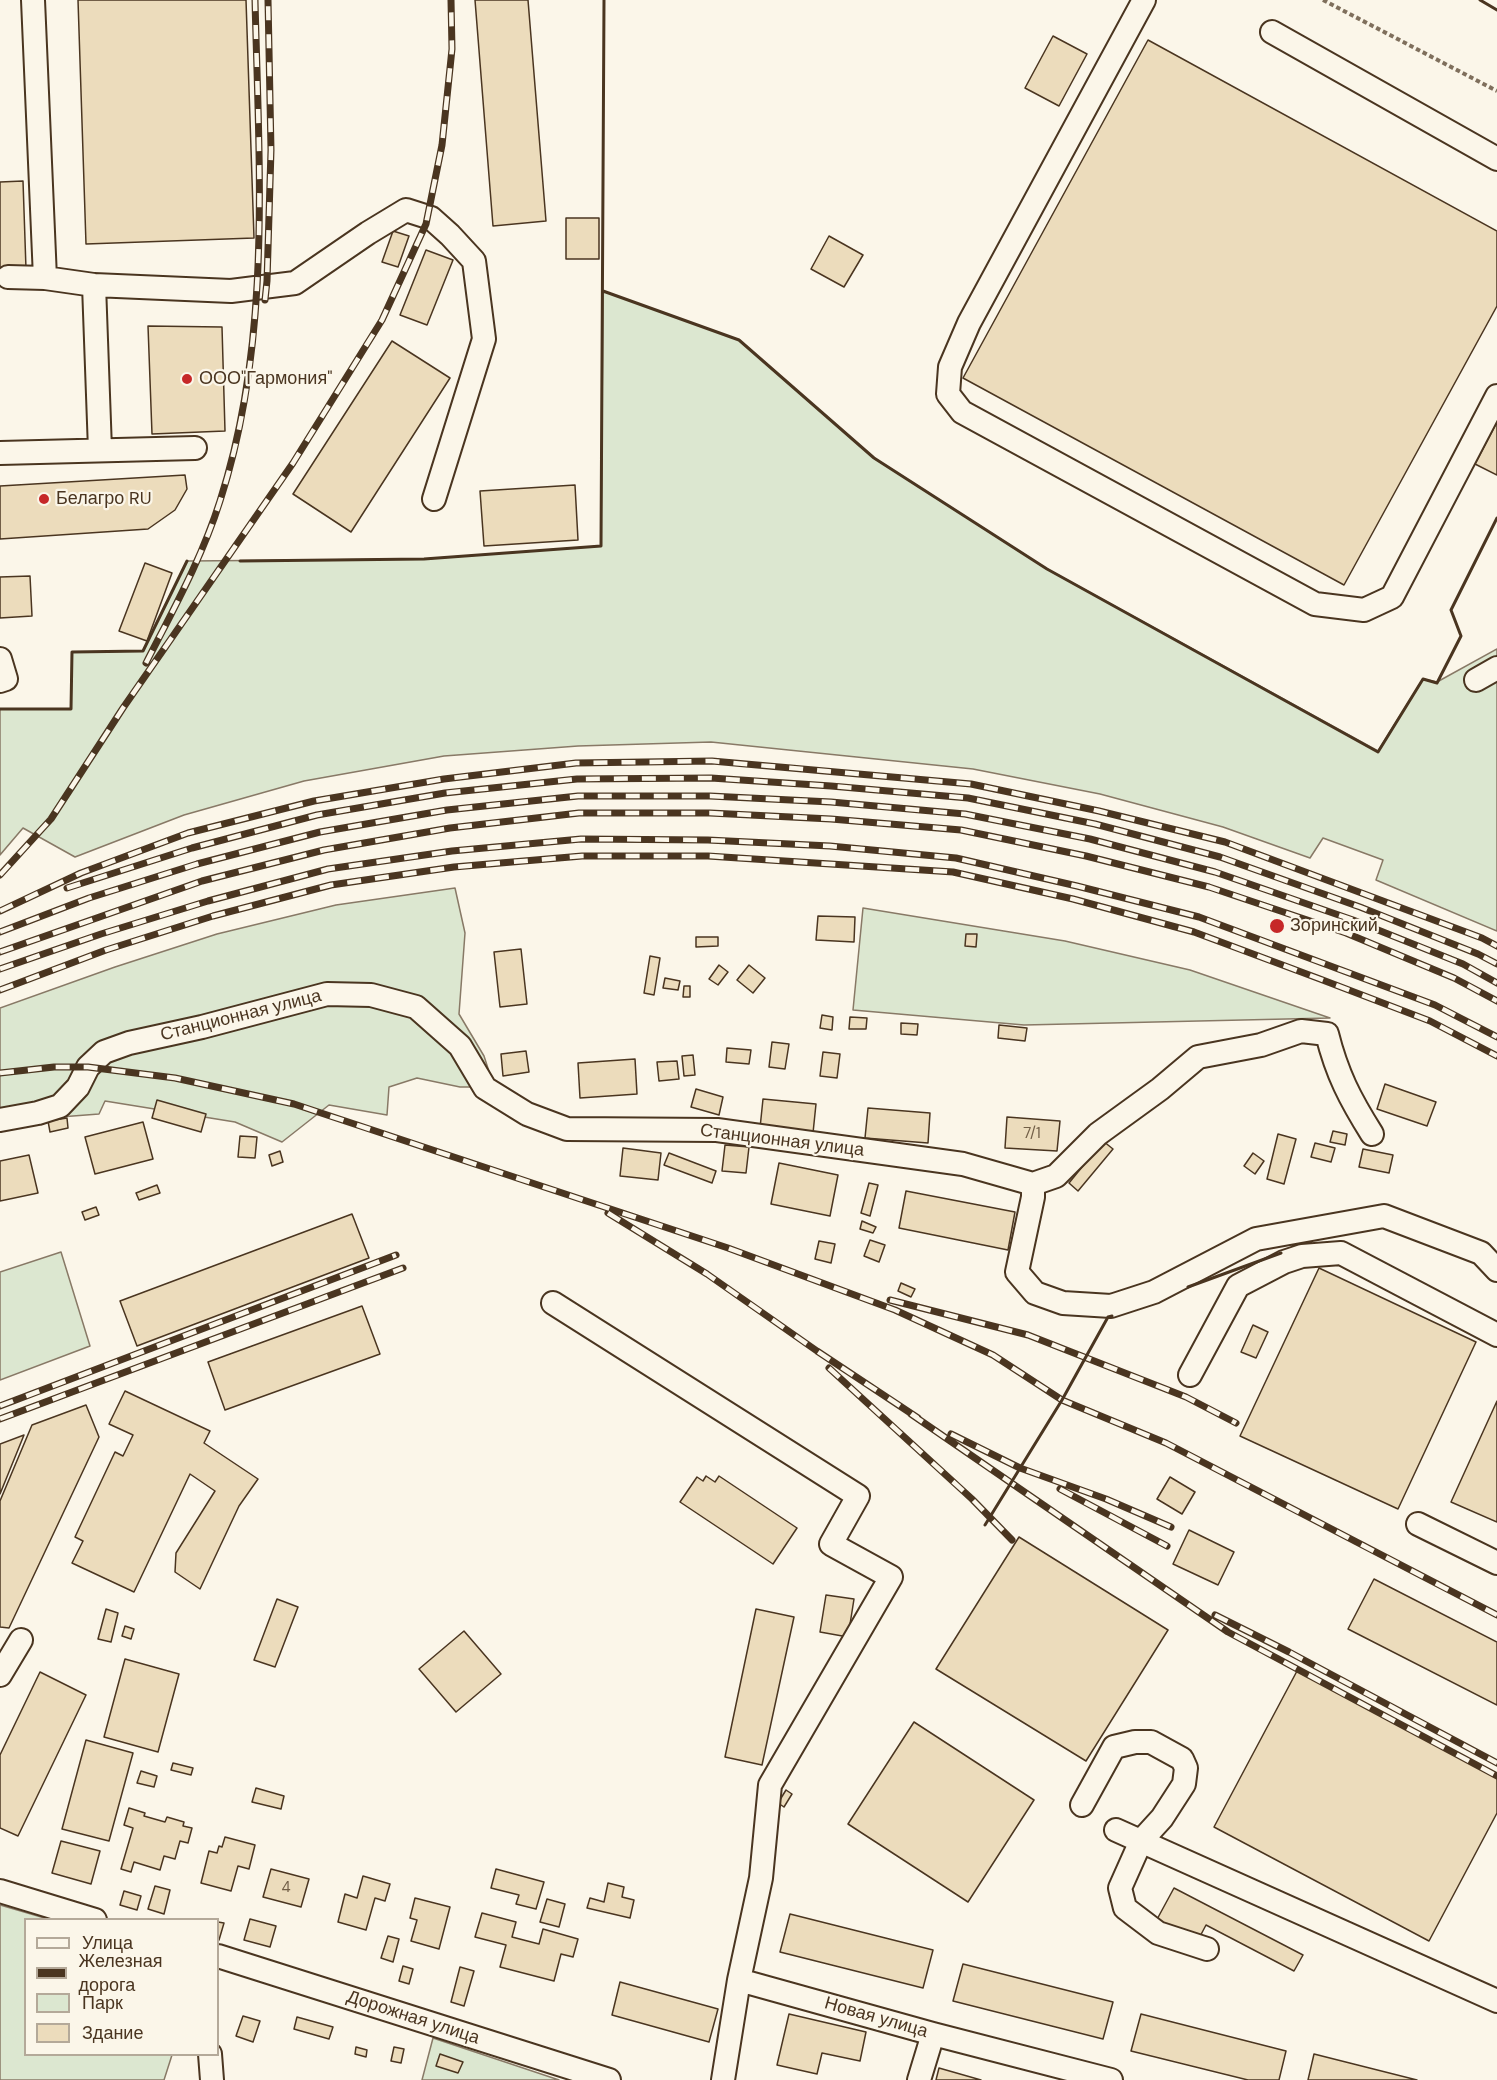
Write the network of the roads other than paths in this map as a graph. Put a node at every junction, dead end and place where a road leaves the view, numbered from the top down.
1 (33, 0) edge
2 (1144, 0) edge
3 (1272, 32) dead end
4 (1497, 159) edge
5 (8, 277) dead end
6 (45, 278) junction
7 (94, 285) junction
8 (1497, 396) edge
9 (195, 448) dead end
10 (100, 450) junction
11 (0, 453) edge
12 (434, 499) dead end
13 (0, 659) edge
14 (1497, 668) edge
15 (1476, 680) dead end
16 (0, 681) edge
17 (0, 1120) edge
18 (1372, 1134) dead end
19 (1033, 1184) junction
20 (1497, 1270) edge
21 (554, 1303) dead end
22 (1497, 1335) edge
23 (1190, 1375) dead end
24 (1418, 1524) dead end
25 (1497, 1563) edge
26 (21, 1640) dead end
27 (0, 1675) edge
28 (1082, 1805) dead end
29 (1116, 1830) dead end
30 (1141, 1841) junction
31 (0, 1891) edge
32 (88, 1918) edge
33 (1207, 1949) dead end
34 (219, 1956) edge
35 (739, 1980) junction
36 (1497, 2001) edge
37 (933, 2034) junction
38 (210, 2056) edge
39 (212, 2080) edge
40 (609, 2080) edge
41 (723, 2080) edge
42 (919, 2080) edge
43 (1111, 2080) edge

1 - 6 street
2 - 8 street
3 - 4 street
5 - 6 street
6 - 7 street
7 - 10 street
7 - 12 street
9 - 10 street
10 - 11 street
13 - 16 street
14 - 15 street
17 - 19 street, Станционная улица
18 - 19 street
19 - 20 street
21 - 35 street
22 - 23 street
24 - 25 street
26 - 27 street
28 - 30 street
29 - 30 street
30 - 33 street
30 - 36 street
31 - 32 street
34 - 40 street, Дорожная улица
35 - 37 street, Новая улица
35 - 41 street
37 - 42 street
37 - 43 street, Новая улица
38 - 39 street

